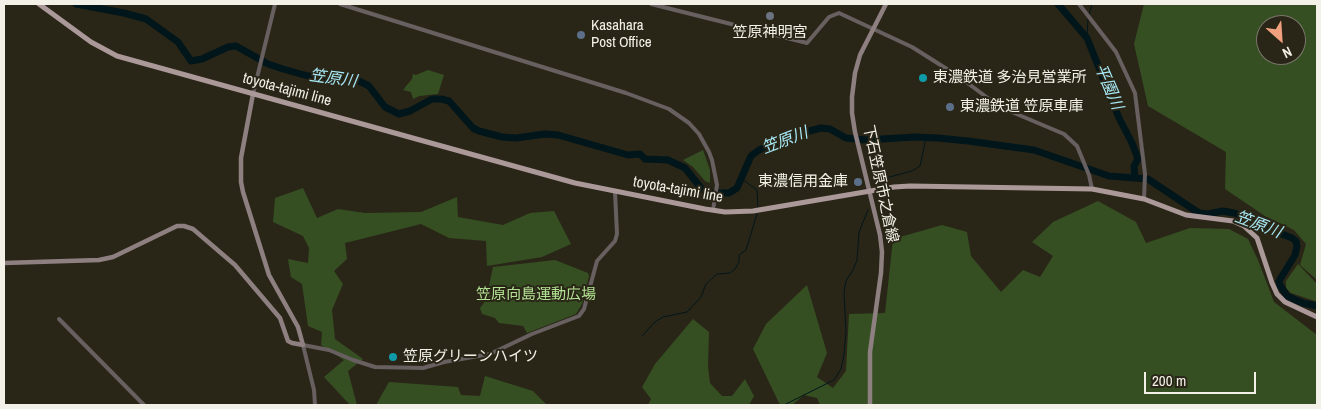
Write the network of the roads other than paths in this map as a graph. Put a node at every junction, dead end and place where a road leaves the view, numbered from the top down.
1 (39, 4) edge
2 (275, 4) edge
3 (340, 4) edge
4 (651, 4) edge
5 (886, 4) edge
6 (1079, 4) edge
7 (874, 28) junction
8 (253, 94) junction
9 (1092, 190) junction
10 (869, 191) junction
11 (615, 192) junction
12 (1144, 199) junction
13 (714, 210) junction
14 (4, 263) edge
15 (1317, 317) edge
16 (59, 319) dead end
17 (304, 345) junction
18 (144, 405) edge
19 (315, 405) edge
20 (870, 405) edge

1 - 8 main road, toyota-tajimi line
2 - 8 street
3 - 13 street
4 - 7 street
5 - 7 main road, 下石笠原市之倉線
6 - 12 street
7 - 9 street
7 - 10 main road, 下石笠原市之倉線
8 - 11 main road, toyota-tajimi line
8 - 17 main road
9 - 10 main road, toyota-tajimi line
9 - 12 main road, toyota-tajimi line
10 - 13 main road, toyota-tajimi line
10 - 20 main road, 下石笠原市之倉線
11 - 13 main road, toyota-tajimi line
11 - 17 street
12 - 15 main road, toyota-tajimi line
14 - 17 main road
16 - 18 street
17 - 19 street

